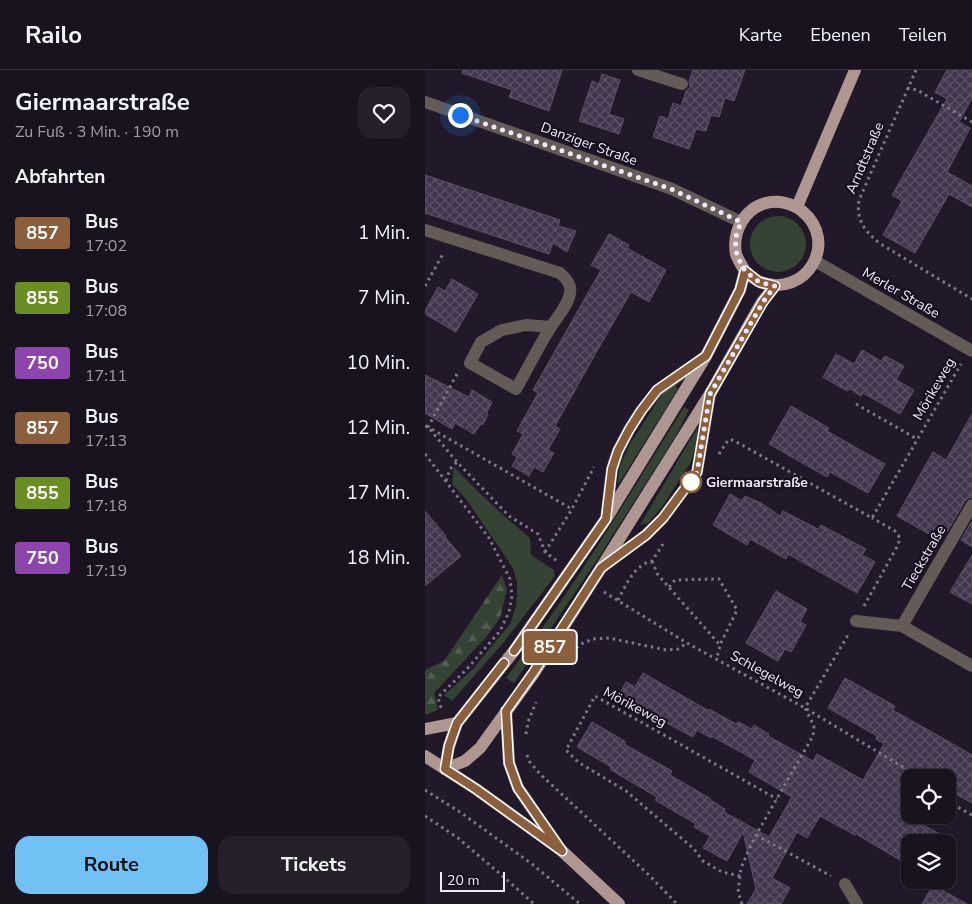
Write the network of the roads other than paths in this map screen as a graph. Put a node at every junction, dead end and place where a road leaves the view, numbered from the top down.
1 (638, 70) edge
2 (855, 70) edge
3 (682, 84) dead end
4 (425, 102) edge
5 (797, 207) junction
6 (741, 222) junction
7 (425, 230) edge
8 (815, 261) junction
9 (745, 271) junction
10 (775, 286) junction
11 (551, 327) junction
12 (971, 350) edge
13 (706, 356) junction
14 (710, 394) junction
15 (972, 505) edge
16 (606, 519) junction
17 (601, 568) junction
18 (855, 621) road end
19 (902, 626) junction
20 (972, 666) edge
21 (506, 711) junction
22 (457, 723) junction
23 (425, 729) edge
24 (425, 756) edge
25 (445, 769) junction
26 (562, 851) junction
27 (845, 884) road end
28 (619, 904) edge
29 (857, 904) edge

1 - 3 street
2 - 5 main road
4 - 6 street, Danziger Straße
5 - 6 main road
5 - 8 main road
6 - 9 main road
7 - 11 street
8 - 10 main road
8 - 12 street, Merler Straße
9 - 10 main road
9 - 13 main road
10 - 14 main road
11 - 11 street
13 - 16 main road
13 - 16 street
14 - 17 main road
14 - 17 street
15 - 19 street, Tieckstraße
16 - 22 main road
17 - 21 main road
18 - 19 street
19 - 20 street
21 - 25 main road
21 - 26 main road
22 - 23 main road
22 - 25 main road
24 - 25 main road
25 - 26 main road
26 - 28 main road
27 - 29 street

